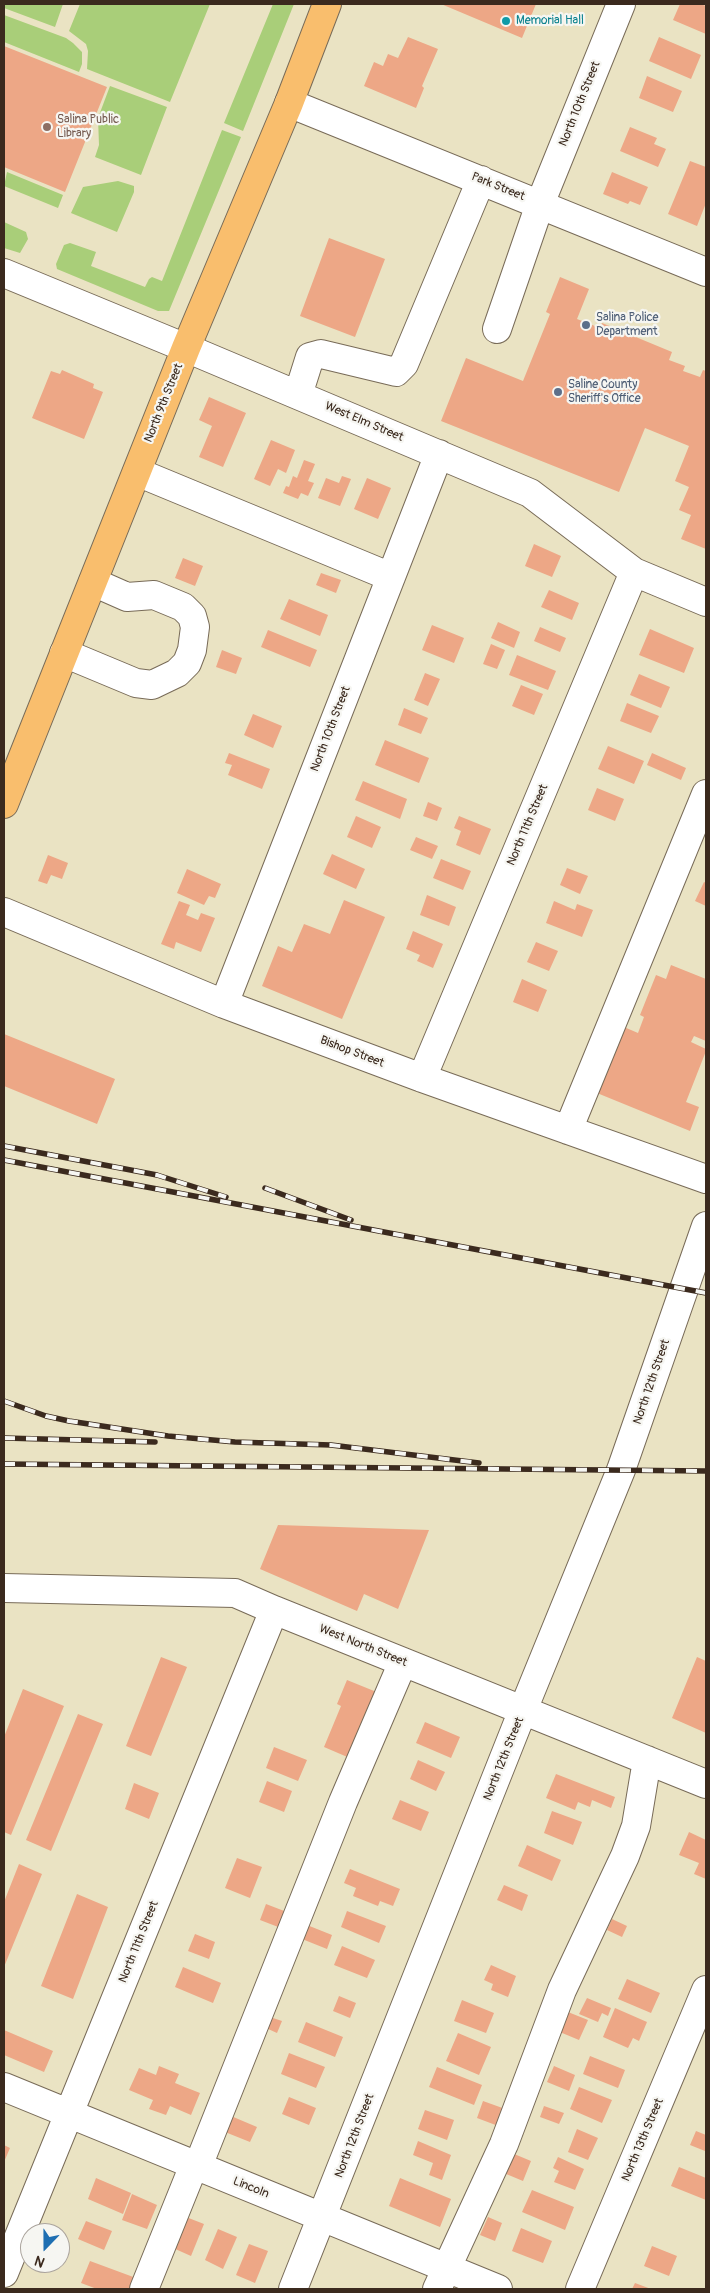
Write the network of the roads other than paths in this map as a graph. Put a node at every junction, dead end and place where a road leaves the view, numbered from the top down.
1 (327, 4) edge
2 (621, 4) edge
3 (289, 103) junction
4 (482, 180) junction
5 (540, 204) junction
6 (706, 272) edge
7 (4, 274) edge
8 (497, 329) dead end
9 (186, 348) junction
10 (298, 395) junction
11 (438, 454) junction
12 (137, 472) junction
13 (634, 572) junction
14 (391, 576) junction
15 (93, 582) junction
16 (706, 602) edge
17 (64, 653) junction
18 (706, 794) edge
19 (4, 804) edge
20 (4, 912) edge
21 (224, 1004) junction
22 (422, 1078) junction
23 (568, 1130) junction
24 (706, 1179) edge
25 (706, 1226) edge
26 (4, 1588) edge
27 (274, 1610) junction
28 (403, 1662) junction
29 (523, 1710) junction
30 (647, 1760) junction
31 (706, 1784) edge
32 (706, 1990) edge
33 (4, 2087) edge
34 (69, 2114) junction
35 (196, 2166) junction
36 (323, 2218) junction
37 (4, 2273) edge
38 (441, 2279) edge
39 (144, 2289) edge
40 (293, 2289) edge
41 (498, 2289) edge
42 (580, 2289) edge

1 - 3 main road, North 9th Street
2 - 5 street, North 10th Street
3 - 4 street, Park Street
3 - 9 main road, North 9th Street
4 - 5 street, Park Street
4 - 10 street
5 - 6 street, Park Street
5 - 8 street, North 10th Street
7 - 9 street, West Elm Street
9 - 10 street, West Elm Street
9 - 12 main road, North 9th Street
10 - 11 street, West Elm Street
11 - 13 street, West Elm Street
11 - 14 street, North 10th Street
12 - 14 street
12 - 15 main road, North 9th Street
13 - 16 street, West Elm Street
13 - 22 street, North 11th Street
14 - 21 street, North 10th Street
15 - 17 main road, North 9th Street
15 - 17 street
17 - 19 main road, North 9th Street
18 - 23 street
20 - 21 street, Bishop Street
21 - 22 street, Bishop Street
22 - 23 street, Bishop Street
23 - 24 street, Bishop Street
25 - 29 street, North 12th Street
26 - 27 street, West North Street
27 - 28 street, West North Street
27 - 34 street, North 11th Street
28 - 29 street, West North Street
28 - 35 street
29 - 30 street, West North Street
29 - 36 street, North 12th Street
30 - 31 street, West North Street
30 - 38 street
32 - 42 street, North 13th Street
33 - 34 street, Lincoln
34 - 35 street, Lincoln
34 - 37 street, North 11th Street
35 - 36 street, Lincoln
35 - 39 street
36 - 38 street, Lincoln
36 - 40 street, North 12th Street
38 - 41 street, Lincoln

